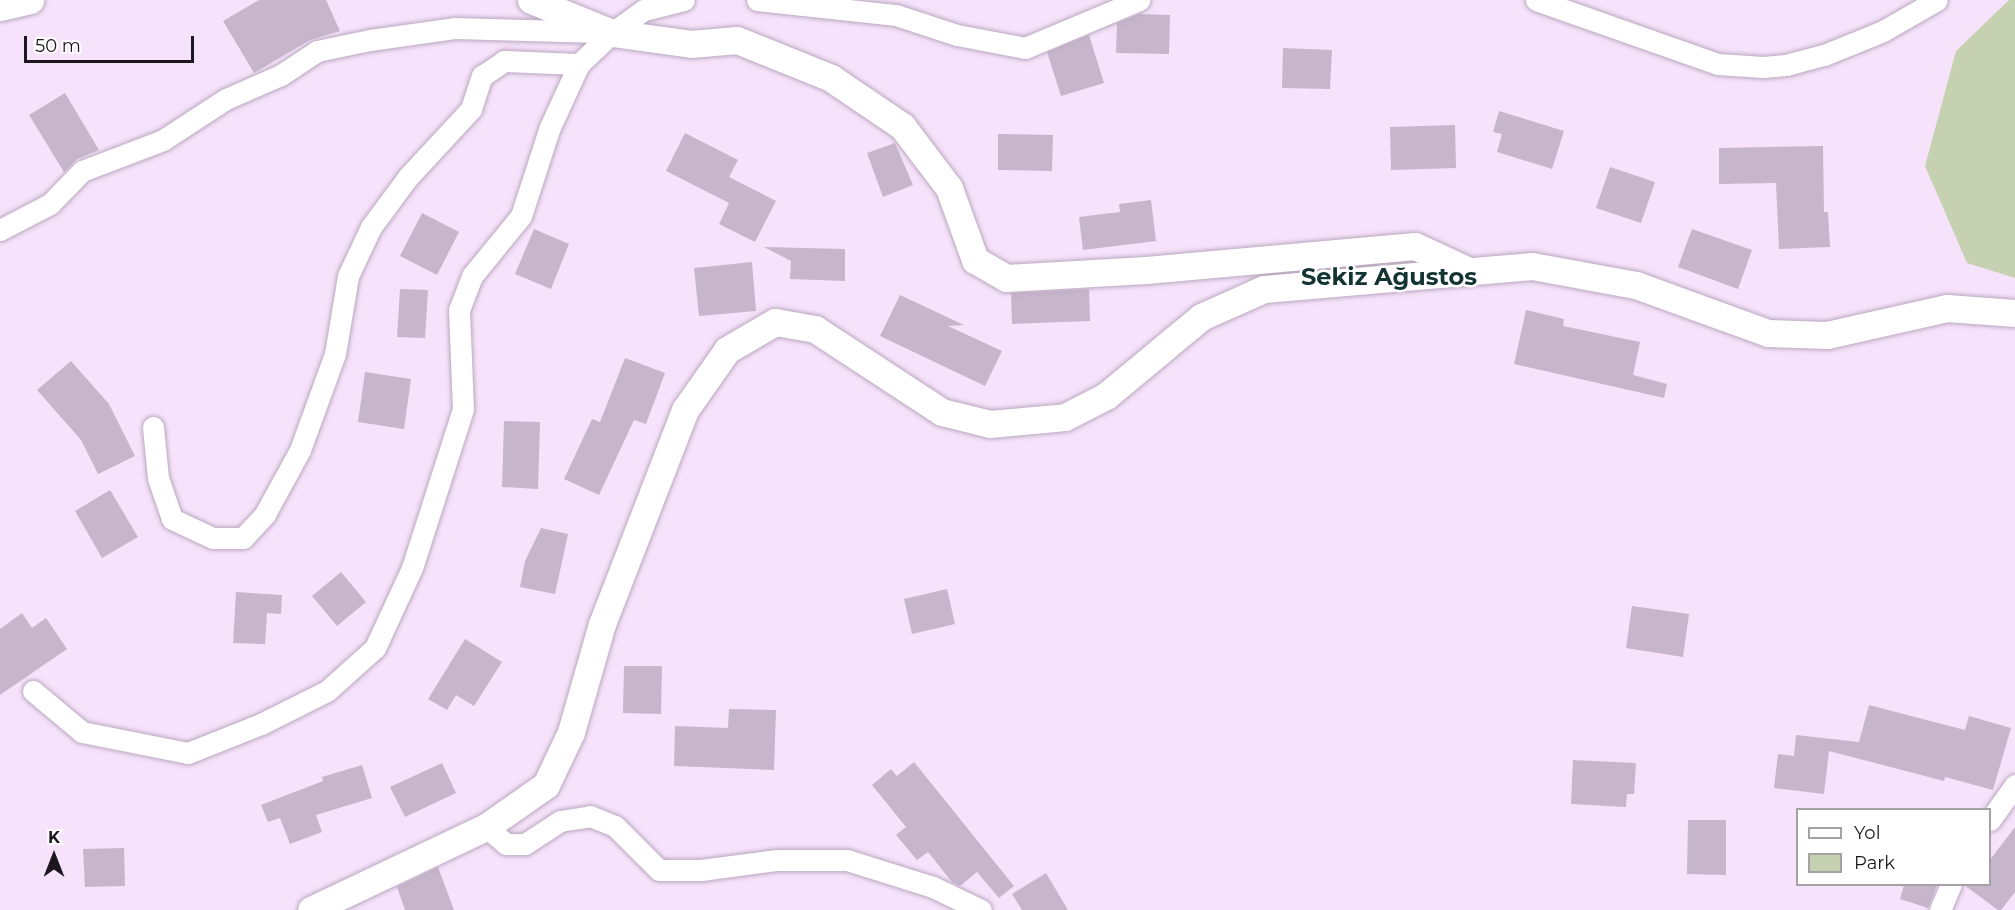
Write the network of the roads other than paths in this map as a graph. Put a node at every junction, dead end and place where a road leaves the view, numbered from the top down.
1 (30, 0) edge
2 (531, 0) edge
3 (684, 0) edge
4 (757, 0) edge
5 (1139, 0) edge
6 (1536, 0) edge
7 (1937, 0) edge
8 (0, 7) edge
9 (612, 33) junction
10 (579, 64) junction
11 (0, 230) edge
12 (1470, 272) junction
13 (2015, 313) edge
14 (153, 427) dead end
15 (33, 691) dead end
16 (2015, 785) edge
17 (1991, 817) edge
18 (486, 827) junction
19 (1951, 886) edge
20 (311, 910) edge
21 (981, 910) edge
22 (1940, 910) edge

1 - 8 street
2 - 9 street
3 - 9 street
4 - 5 street
6 - 7 street
9 - 10 street
9 - 11 street
9 - 12 street
10 - 14 street
10 - 15 street
12 - 13 street
12 - 18 street
16 - 17 street
18 - 20 street
18 - 21 street
19 - 22 street

